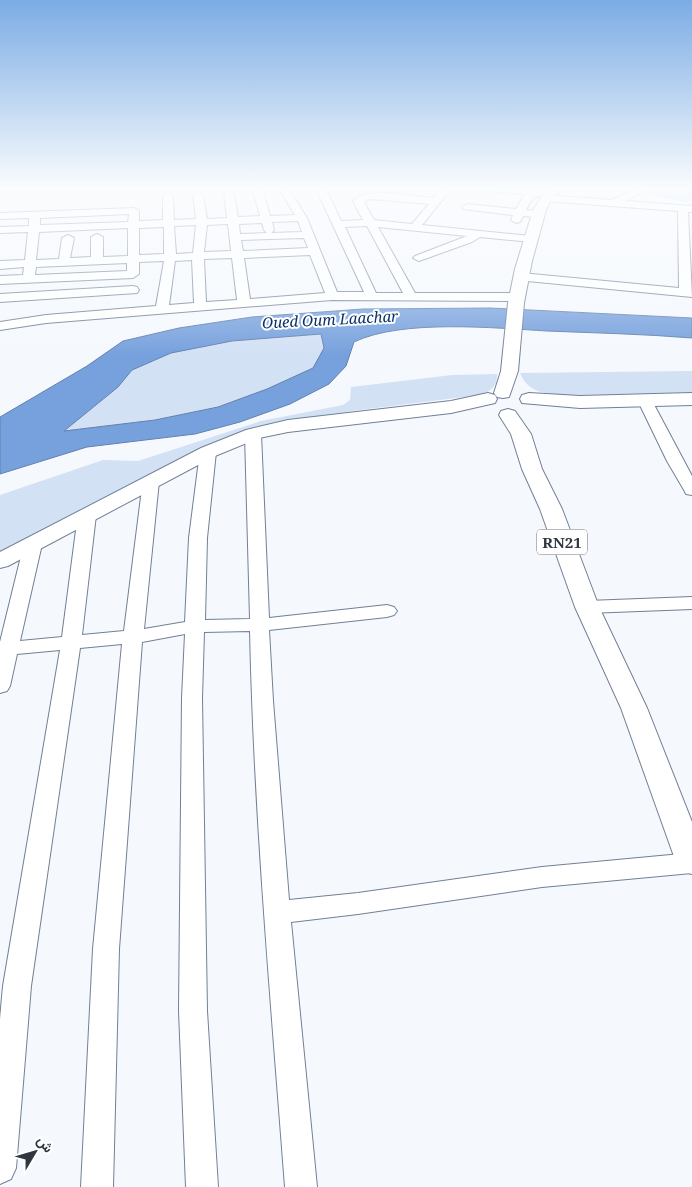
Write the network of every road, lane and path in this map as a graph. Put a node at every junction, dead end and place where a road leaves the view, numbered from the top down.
1 (32, 244) edge
2 (67, 244) edge
3 (97, 244) edge
4 (134, 244) edge
5 (170, 244) edge
6 (199, 244) edge
7 (237, 244) edge
8 (311, 244) edge
9 (348, 244) edge
10 (395, 244) edge
11 (410, 244) edge
12 (453, 244) edge
13 (530, 244) edge
14 (688, 244) edge
15 (313, 251) junction
16 (239, 254) junction
17 (198, 256) junction
18 (170, 257) junction
19 (409, 257) junction
20 (134, 259) junction
21 (96, 260) junction
22 (64, 262) junction
23 (31, 263) junction
24 (0, 265) edge
25 (133, 274) junction
26 (521, 276) junction
27 (28, 279) junction
28 (0, 280) edge
29 (133, 290) junction
30 (689, 293) edge
31 (332, 296) junction
32 (372, 296) junction
33 (411, 296) junction
34 (25, 297) junction
35 (0, 298) edge
36 (516, 300) junction
37 (244, 304) junction
38 (200, 307) junction
39 (162, 310) junction
40 (133, 312) junction
41 (0, 326) edge
42 (644, 399) junction
43 (692, 399) edge
44 (512, 401) junction
45 (253, 434) junction
46 (208, 452) junction
47 (151, 482) junction
48 (692, 490) edge
49 (87, 515) junction
50 (33, 544) junction
51 (0, 561) edge
52 (692, 603) edge
53 (587, 607) junction
54 (387, 611) dead end
55 (260, 625) junction
56 (195, 626) junction
57 (133, 638) junction
58 (71, 643) junction
59 (4, 648) edge
60 (0, 686) edge
61 (692, 863) edge
62 (277, 912) junction
63 (9, 987) edge
64 (0, 1168) edge
65 (97, 1187) edge
66 (202, 1187) edge
67 (301, 1187) edge

1 - 23 street
2 - 22 street
3 - 21 street
4 - 20 street
5 - 18 street
6 - 17 street
7 - 16 street
8 - 15 street
9 - 32 street
10 - 19 street
11 - 19 street
12 - 19 street
13 - 26 main road
14 - 30 street
15 - 16 street
15 - 31 street
16 - 17 street
16 - 37 street
17 - 18 street
17 - 38 street
18 - 20 street
18 - 39 street
19 - 33 street
20 - 21 street
20 - 25 street
21 - 22 street
22 - 23 street
23 - 24 street
23 - 27 street
25 - 27 street
25 - 29 street
26 - 30 street
26 - 36 main road
27 - 28 street
27 - 34 street
29 - 34 street
29 - 40 street
31 - 32 street
31 - 37 street
32 - 33 street
33 - 36 street
34 - 35 street
36 - 44 main road
37 - 38 street
38 - 39 street
39 - 40 street
40 - 41 street
42 - 43 main road
42 - 44 main road
42 - 48 street
44 - 45 main road
44 - 53 main road, RN21
45 - 46 main road
45 - 55 street
46 - 47 main road
46 - 56 street
47 - 49 main road
47 - 57 street
49 - 50 main road
49 - 58 street
50 - 51 main road
50 - 59 street
52 - 53 street
53 - 61 main road, RN21
54 - 55 street
55 - 56 street
55 - 62 street
56 - 57 street
56 - 66 street
57 - 58 street
57 - 65 street
58 - 59 street
58 - 63 street
59 - 60 street
61 - 62 street
62 - 67 street
63 - 64 street

